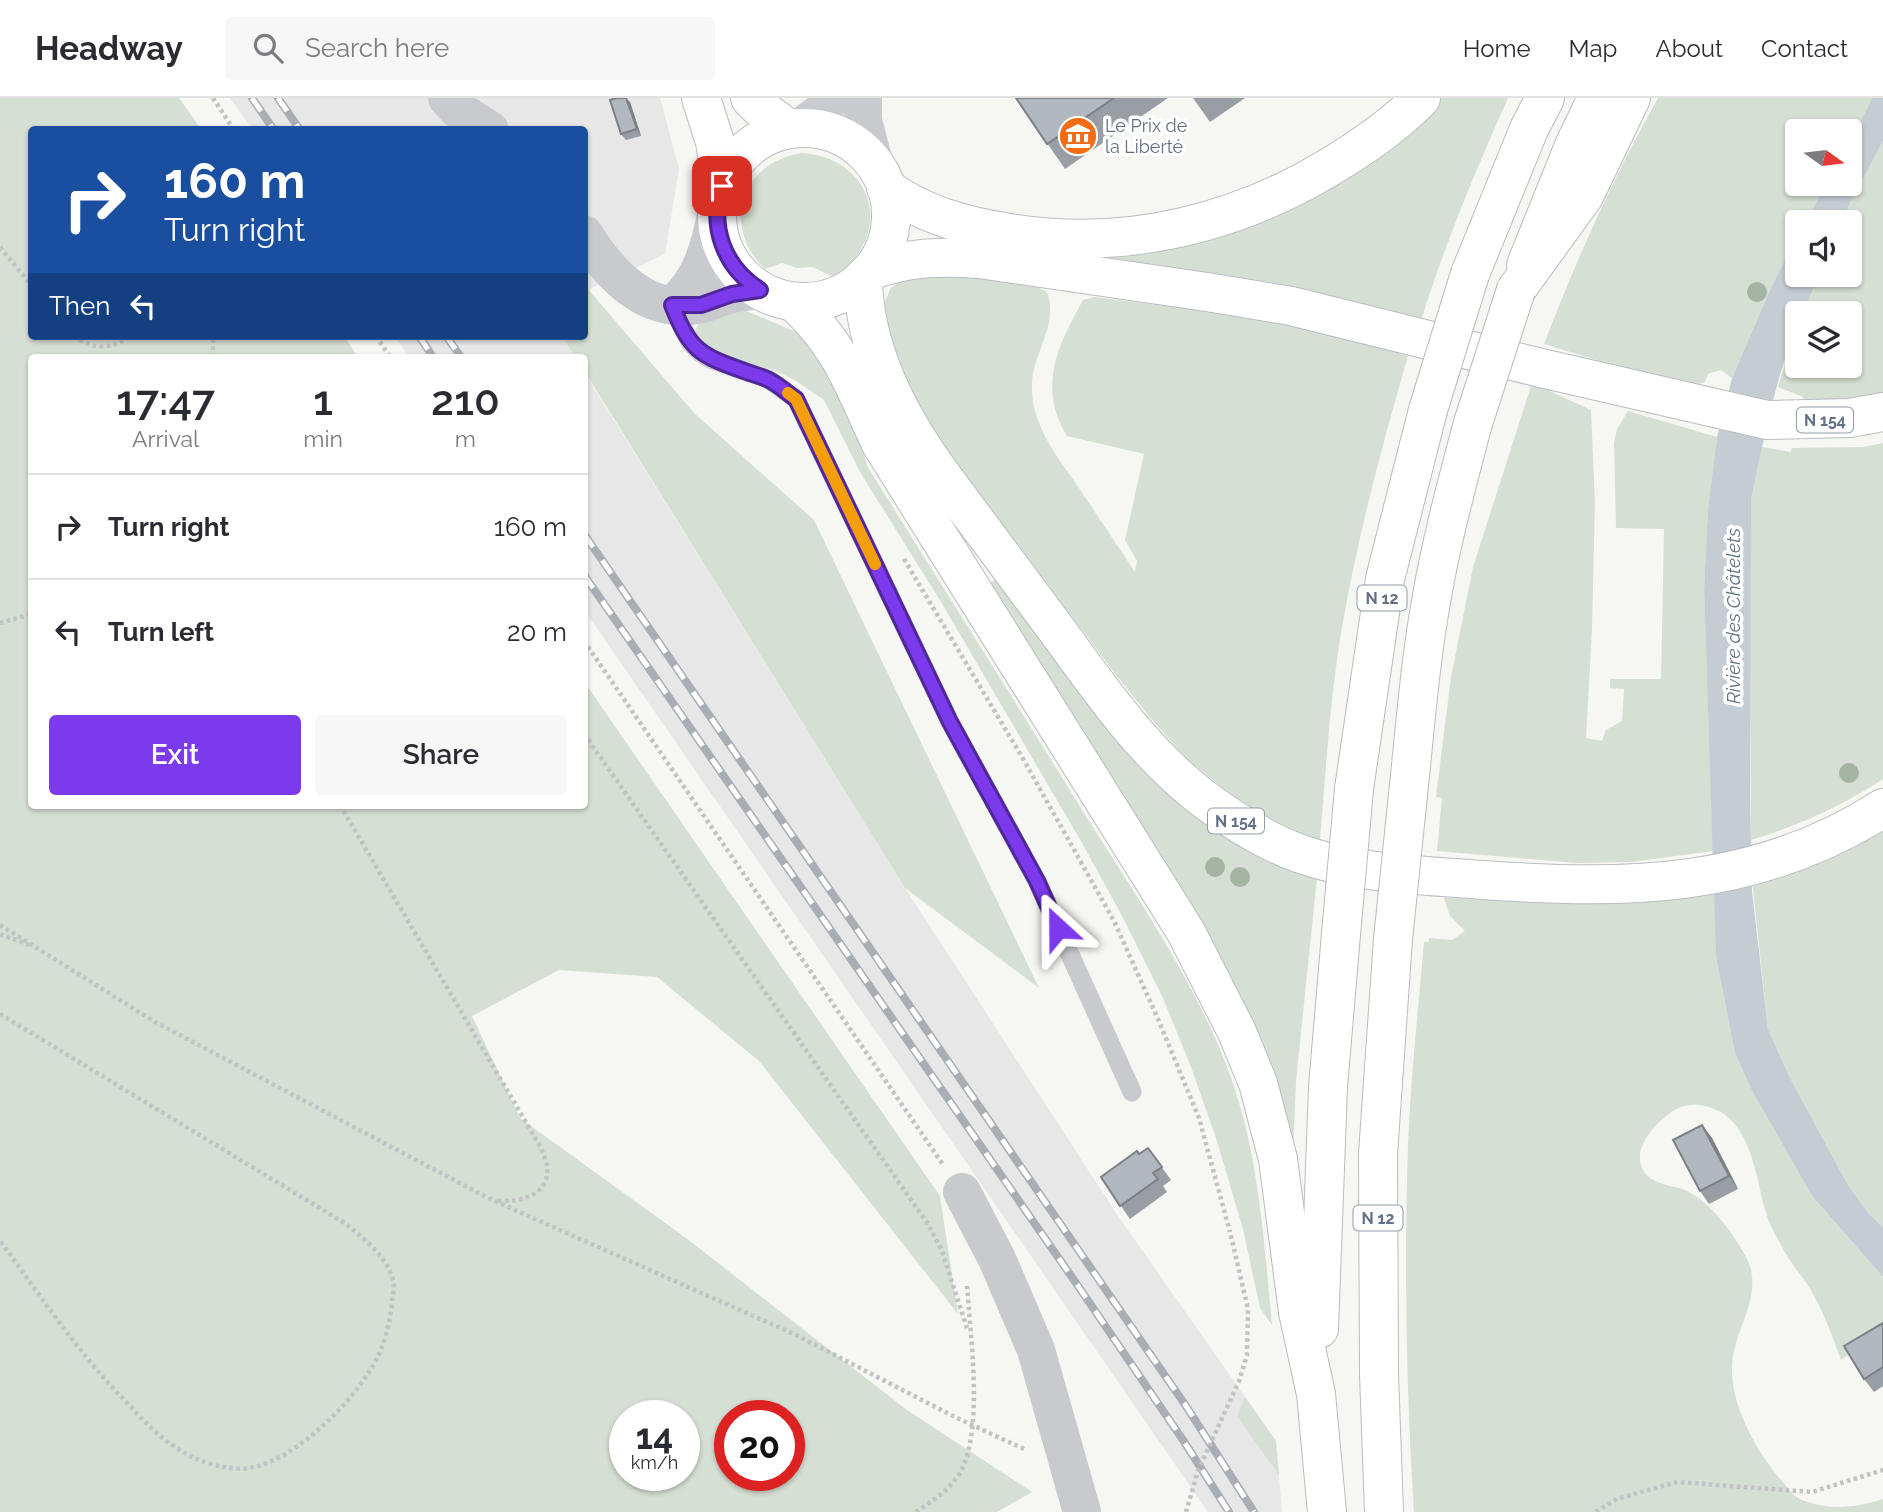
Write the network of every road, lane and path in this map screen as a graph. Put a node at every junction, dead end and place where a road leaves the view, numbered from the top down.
1 (213, 98) edge
2 (447, 98) edge
3 (701, 98) edge
4 (750, 98) edge
5 (832, 98) edge
6 (863, 98) edge
7 (1421, 98) edge
8 (1545, 98) edge
9 (1597, 98) edge
10 (1631, 98) edge
11 (231, 126) edge
12 (484, 126) edge
13 (794, 129) junction
14 (880, 176) junction
15 (719, 198) junction
16 (588, 239) edge
17 (0, 247) edge
18 (867, 274) junction
19 (28, 281) edge
20 (1516, 290) junction
21 (777, 296) junction
22 (672, 305) junction
23 (79, 340) edge
24 (124, 340) edge
25 (1883, 412) edge
26 (901, 554) dead end
27 (28, 615) edge
28 (0, 623) edge
29 (588, 647) edge
30 (588, 740) edge
31 (1883, 808) edge
32 (342, 809) edge
33 (0, 925) edge
34 (0, 934) edge
35 (40, 949) junction
36 (0, 1014) edge
37 (1132, 1092) dead end
38 (962, 1192) joint
39 (488, 1198) junction
40 (0, 1241) edge
41 (967, 1283) dead end
42 (970, 1335) junction
43 (1316, 1394) junction
44 (971, 1424) junction
45 (1068, 1469) junction
46 (1883, 1470) edge
47 (1383, 1505) edge
48 (916, 1512) edge
49 (1082, 1512) edge
50 (1186, 1512) edge
51 (1327, 1512) edge
52 (1596, 1512) edge

1 - 11 path
2 - 12 street
3 - 15 main road
4 - 13 main road
5 - 13 street
6 - 14 street
7 - 14 main road
8 - 43 main road, N 12, bridge
9 - 20 main road, N 12
10 - 20 main road
13 - 14 main road
13 - 15 main road
14 - 18 main road
15 - 21 main road
15 - 22 street
16 - 22 street
17 - 19 path
18 - 21 main road
18 - 25 main road, N 154
18 - 31 main road, N 154
20 - 47 main road, N 12, bridge
21 - 22 street
21 - 43 main road
22 - 37 lane
23 - 24 path
26 - 50 path, bridge
27 - 28 path
29 - 38 path
30 - 42 path
32 - 39 path
33 - 35 path
34 - 35 path
35 - 39 path
36 - 40 path
38 - 45 street
39 - 44 path
41 - 42 path
42 - 44 path
43 - 51 main road, N 12
44 - 45 path
44 - 48 path
45 - 49 street
46 - 52 path

